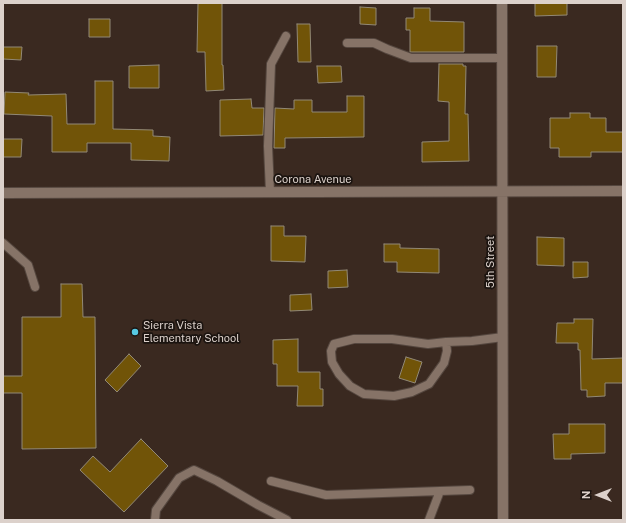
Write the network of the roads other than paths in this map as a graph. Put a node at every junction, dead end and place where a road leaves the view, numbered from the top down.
1 (502, 3) edge
2 (286, 36) dead end
3 (347, 43) dead end
4 (502, 58) junction
5 (503, 191) junction
6 (623, 191) edge
7 (270, 192) junction
8 (3, 193) edge
9 (3, 243) edge
10 (35, 287) dead end
11 (503, 337) junction
12 (446, 342) junction
13 (271, 481) dead end
14 (470, 490) dead end
15 (440, 491) junction
16 (155, 520) edge
17 (287, 520) edge
18 (429, 520) edge
19 (503, 520) edge

1 - 4 street, 5th Street
2 - 7 lane
3 - 4 lane
4 - 5 street, 5th Street
5 - 6 street, Corona Avenue
5 - 7 street, Corona Avenue
5 - 11 street, 5th Street
7 - 8 street, Corona Avenue
9 - 10 lane
11 - 12 lane
11 - 19 street, 5th Street
12 - 12 lane
13 - 15 lane
14 - 15 lane
15 - 18 lane
16 - 17 lane

